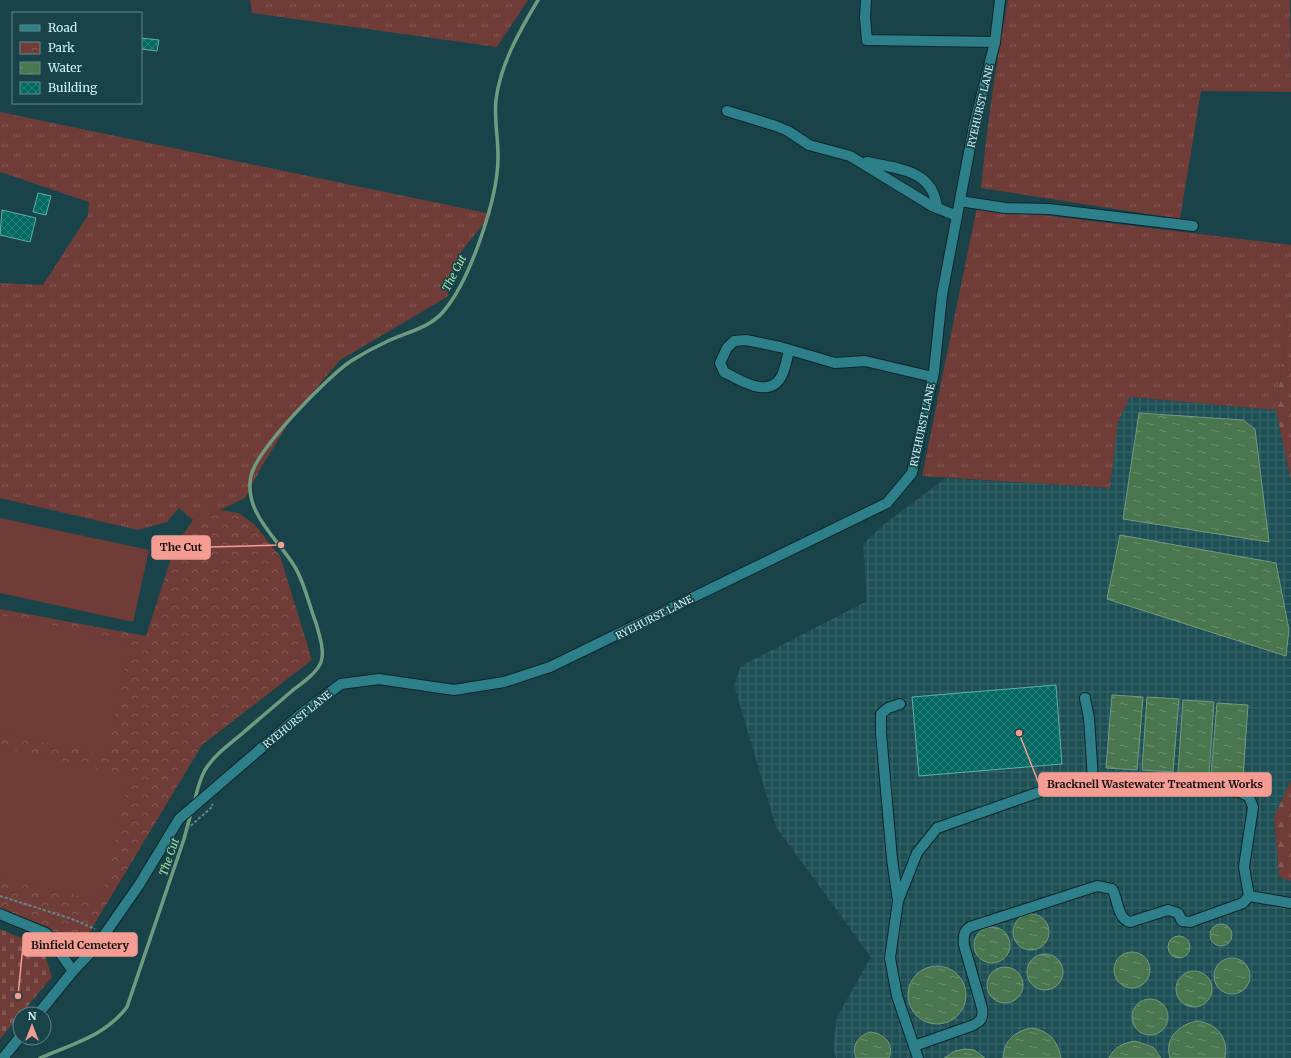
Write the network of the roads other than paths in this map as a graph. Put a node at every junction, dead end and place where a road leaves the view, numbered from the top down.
1 (866, 0) edge
2 (1000, 0) edge
3 (995, 42) junction
4 (727, 111) dead end
5 (857, 160) junction
6 (960, 200) junction
7 (937, 208) junction
8 (957, 216) junction
9 (1193, 226) dead end
10 (789, 350) junction
11 (932, 377) junction
12 (1085, 698) dead end
13 (900, 704) dead end
14 (1093, 780) junction
15 (1249, 896) junction
16 (898, 901) junction
17 (1291, 903) edge
18 (0, 914) edge
19 (73, 971) junction
20 (45, 1006) edge
21 (13, 1046) edge
22 (914, 1046) junction
23 (3, 1058) edge
24 (918, 1058) edge

1 - 3 street
2 - 3 street, RYEHURST LANE
3 - 6 street, RYEHURST LANE
4 - 5 street
5 - 7 street
5 - 7 street
6 - 8 street, RYEHURST LANE
6 - 9 street
7 - 8 street
8 - 11 street, RYEHURST LANE
10 - 10 street
10 - 11 street
11 - 19 street, RYEHURST LANE
12 - 14 street
13 - 16 street
14 - 15 street
14 - 16 street
15 - 17 street
15 - 22 street
16 - 22 street
18 - 19 street
19 - 20 street, RYEHURST LANE
21 - 23 street
22 - 24 street

